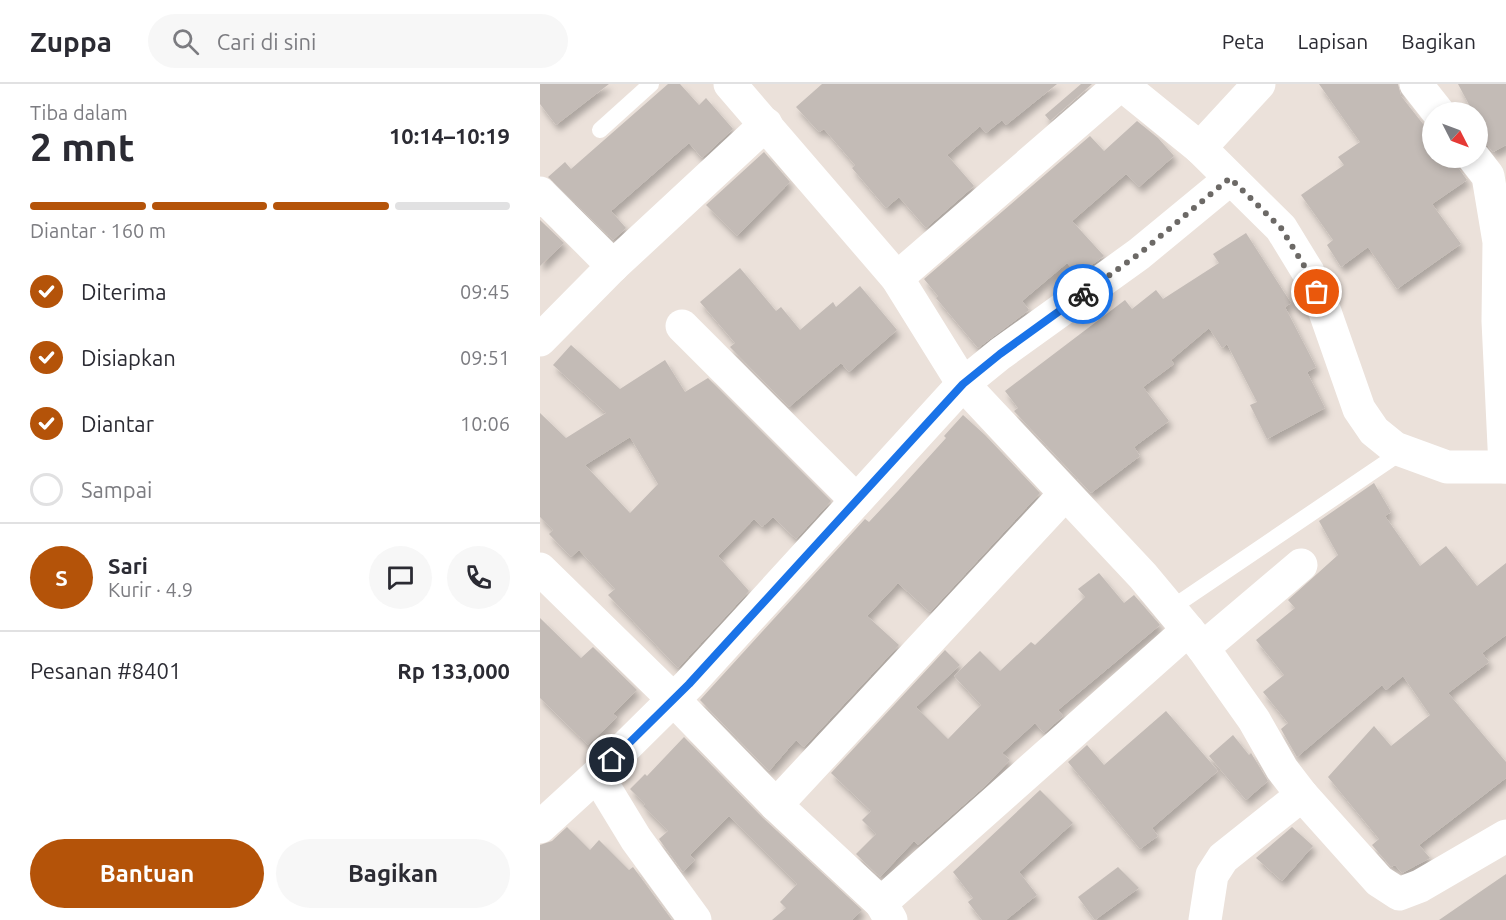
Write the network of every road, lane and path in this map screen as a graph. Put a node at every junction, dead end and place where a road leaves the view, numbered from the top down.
1 (651, 84) edge
2 (730, 84) edge
3 (1121, 84) edge
4 (1259, 84) edge
5 (1416, 84) edge
6 (1430, 102) edge
7 (766, 124) junction
8 (600, 130) dead end
9 (1200, 148) junction
10 (1482, 168) edge
11 (1230, 178) junction
12 (540, 193) edge
13 (613, 266) junction
14 (897, 278) junction
15 (682, 326) dead end
16 (540, 340) edge
17 (963, 384) junction
18 (1403, 451) junction
19 (1505, 467) edge
20 (1065, 494) junction
21 (856, 501) junction
22 (1301, 565) dead end
23 (540, 569) edge
24 (1187, 629) junction
25 (673, 699) junction
26 (597, 775) junction
27 (1302, 795) junction
28 (776, 805) junction
29 (540, 827) edge
30 (1506, 836) edge
31 (886, 911) edge
32 (695, 920) edge
33 (1204, 920) edge

1 - 8 lane
2 - 7 street
3 - 9 street
3 - 14 street
4 - 9 street
5 - 6 street
7 - 13 street
7 - 14 street
9 - 11 street
10 - 19 street
11 - 17 street
11 - 18 street
12 - 13 street
13 - 16 street
14 - 17 street
15 - 21 street
17 - 20 street
17 - 21 street
18 - 19 street
18 - 24 lane
20 - 24 street
20 - 28 street
21 - 25 street
22 - 24 street
23 - 25 street
24 - 27 street
24 - 31 street
25 - 26 street
25 - 28 street
26 - 29 street
26 - 32 street
27 - 30 street
27 - 33 street
28 - 31 street

